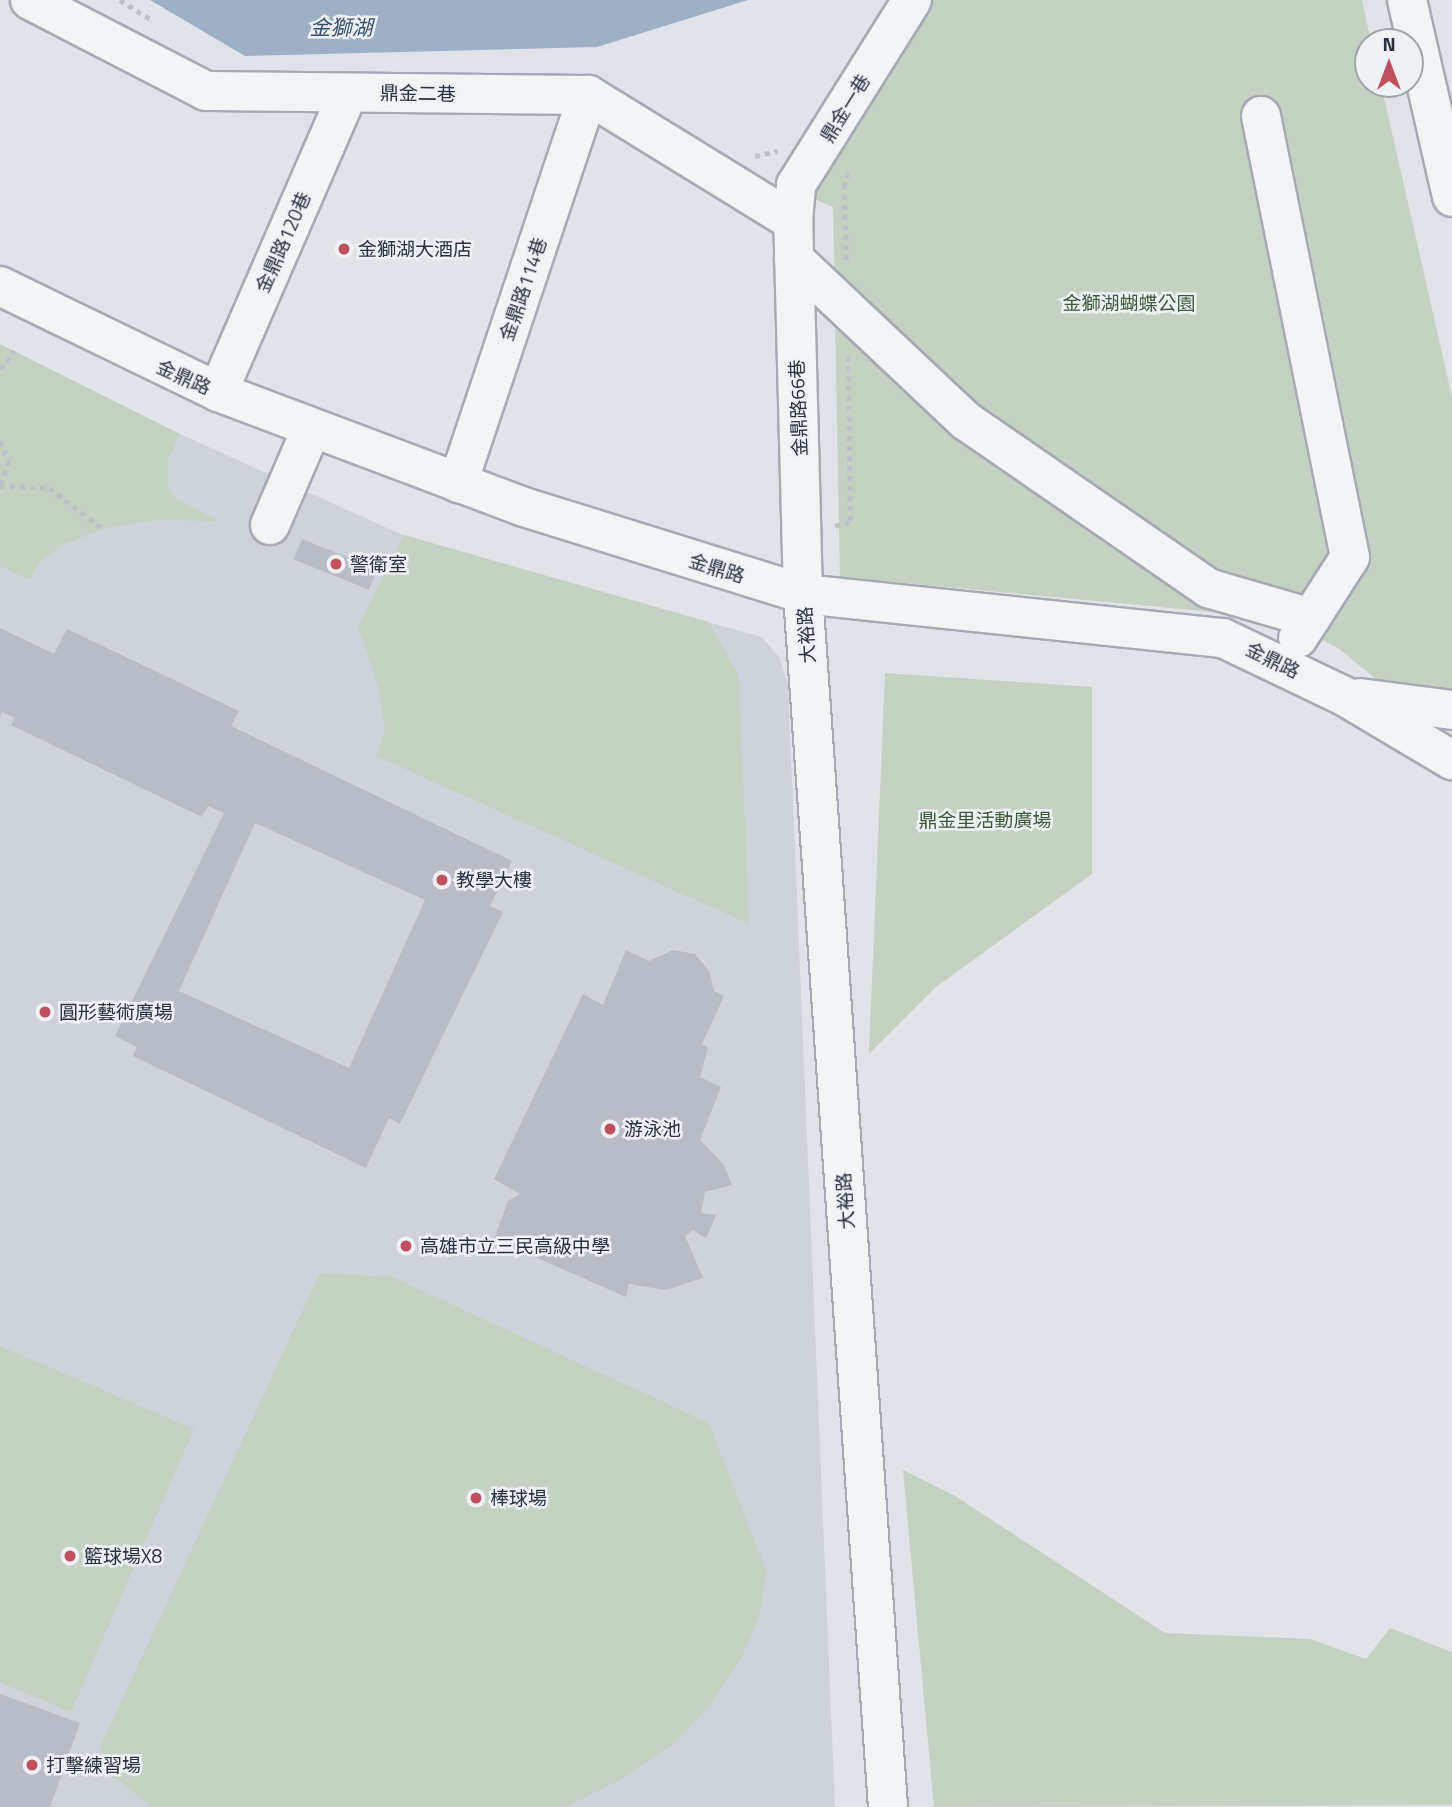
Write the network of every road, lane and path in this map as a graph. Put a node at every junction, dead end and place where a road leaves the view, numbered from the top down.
1 (30, 0) edge
2 (912, 0) edge
3 (1407, 0) edge
4 (348, 93) junction
5 (588, 95) junction
6 (1261, 116) dead end
7 (1452, 197) edge
8 (793, 221) junction
9 (794, 259) junction
10 (0, 286) edge
11 (14, 351) dead end
12 (0, 369) edge
13 (218, 392) junction
14 (311, 430) junction
15 (0, 441) edge
16 (458, 483) junction
17 (1, 486) edge
18 (270, 525) dead end
19 (103, 529) dead end
20 (803, 594) junction
21 (1311, 618) junction
22 (1282, 664) junction
23 (1344, 696) junction
24 (1452, 710) edge
25 (1452, 760) edge
26 (888, 1807) edge

1 - 4 street, 鼎金二巷
2 - 8 street, 鼎金一巷
3 - 7 street
4 - 5 street, 鼎金二巷
4 - 13 street, 金鼎路120巷
5 - 8 street
5 - 16 street, 金鼎路114巷
6 - 21 street
8 - 9 street, 金鼎路66巷
9 - 20 street, 金鼎路66巷
9 - 21 street
10 - 13 street, 金鼎路
11 - 12 path
13 - 14 street, 金鼎路
14 - 16 street, 金鼎路
14 - 18 street
15 - 17 path
16 - 20 street, 金鼎路
17 - 19 path
20 - 22 street, 金鼎路
20 - 26 street, 大裕路
21 - 22 street
22 - 23 street, 金鼎路
23 - 24 street
23 - 25 street, 金鼎路

